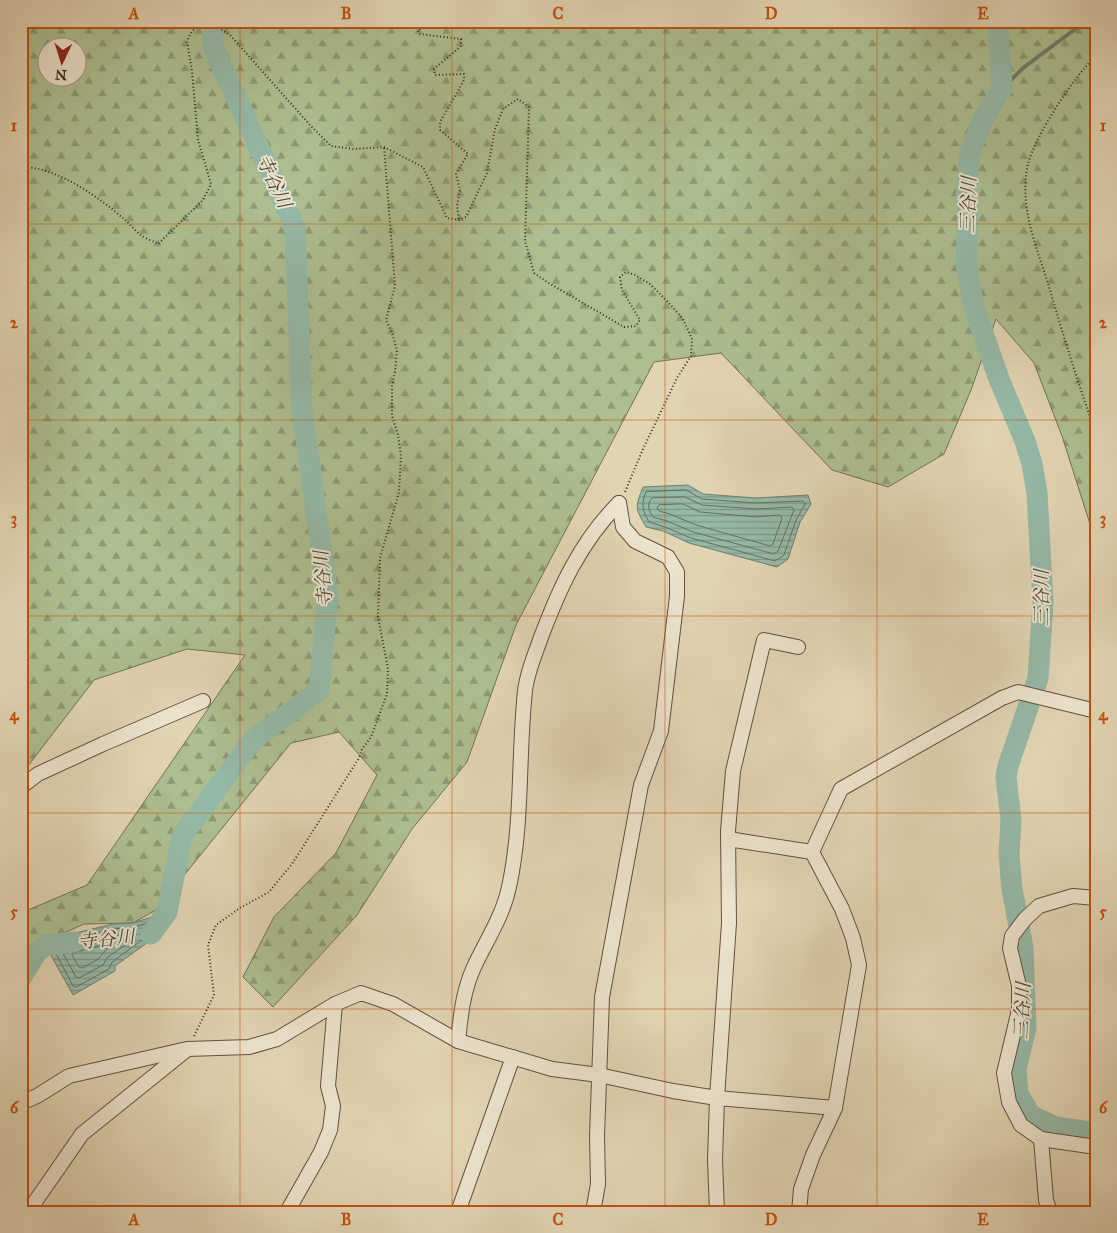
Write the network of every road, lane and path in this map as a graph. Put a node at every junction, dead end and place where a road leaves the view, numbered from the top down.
1 (432, 21) edge
2 (1096, 56) edge
3 (384, 147) junction
4 (21, 167) edge
5 (459, 220) junction
6 (1096, 434) edge
7 (619, 503) junction
8 (798, 647) dead end
9 (203, 702) dead end
10 (1096, 711) edge
11 (21, 786) edge
12 (728, 840) junction
13 (812, 852) junction
14 (1096, 898) edge
15 (335, 1004) junction
16 (458, 1041) junction
17 (187, 1049) junction
18 (512, 1057) junction
19 (599, 1075) junction
20 (718, 1098) junction
21 (21, 1103) edge
22 (835, 1108) junction
23 (1041, 1139) junction
24 (1096, 1147) edge
25 (28, 1212) edge
26 (287, 1212) edge
27 (458, 1212) edge
28 (593, 1212) edge
29 (718, 1212) edge
30 (800, 1212) edge
31 (1050, 1212) edge

1 - 5 path
2 - 6 path
3 - 4 path
3 - 5 path
3 - 17 path
5 - 7 path
7 - 16 street
7 - 19 street
8 - 12 street
9 - 11 street
10 - 13 street
12 - 13 street
12 - 20 street
13 - 22 street
14 - 23 street
15 - 16 street
15 - 17 street
15 - 26 street
16 - 18 street
17 - 21 street
17 - 25 street
18 - 19 street
18 - 27 street
19 - 20 street
19 - 28 street
20 - 22 street
20 - 29 street
22 - 30 street
23 - 24 street
23 - 31 street

